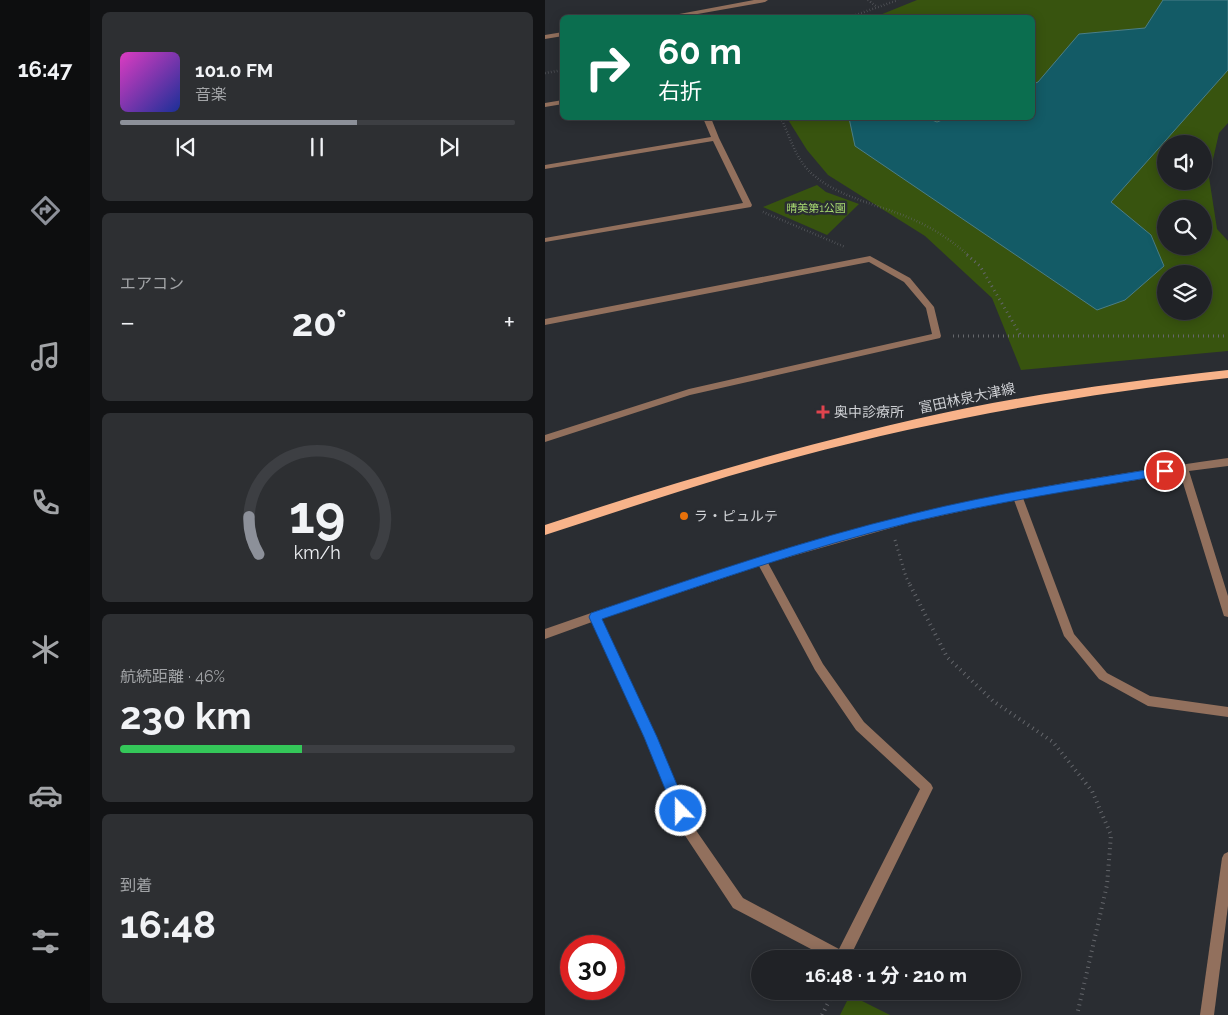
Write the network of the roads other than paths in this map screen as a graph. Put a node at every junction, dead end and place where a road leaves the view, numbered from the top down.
1 (765, 0) edge
2 (678, 15) edge
3 (560, 34) edge
4 (545, 37) edge
5 (560, 102) edge
6 (545, 105) edge
7 (708, 120) edge
8 (715, 138) junction
9 (545, 167) edge
10 (545, 240) edge
11 (545, 322) edge
12 (1228, 374) edge
13 (545, 439) edge
14 (1228, 462) edge
15 (1183, 468) junction
16 (1017, 495) junction
17 (545, 530) edge
18 (761, 560) junction
19 (1228, 613) edge
20 (595, 617) junction
21 (545, 634) edge
22 (1228, 712) edge
23 (1228, 858) edge
24 (1207, 1015) edge

1 - 2 street
3 - 4 street
5 - 6 street
7 - 8 street
8 - 9 street
8 - 10 street
11 - 13 street
12 - 17 main road, 富田林泉大津線
14 - 15 street
15 - 16 street
15 - 19 street
16 - 18 street
16 - 22 street
18 - 20 street
18 - 20 street
20 - 21 street
23 - 24 street

